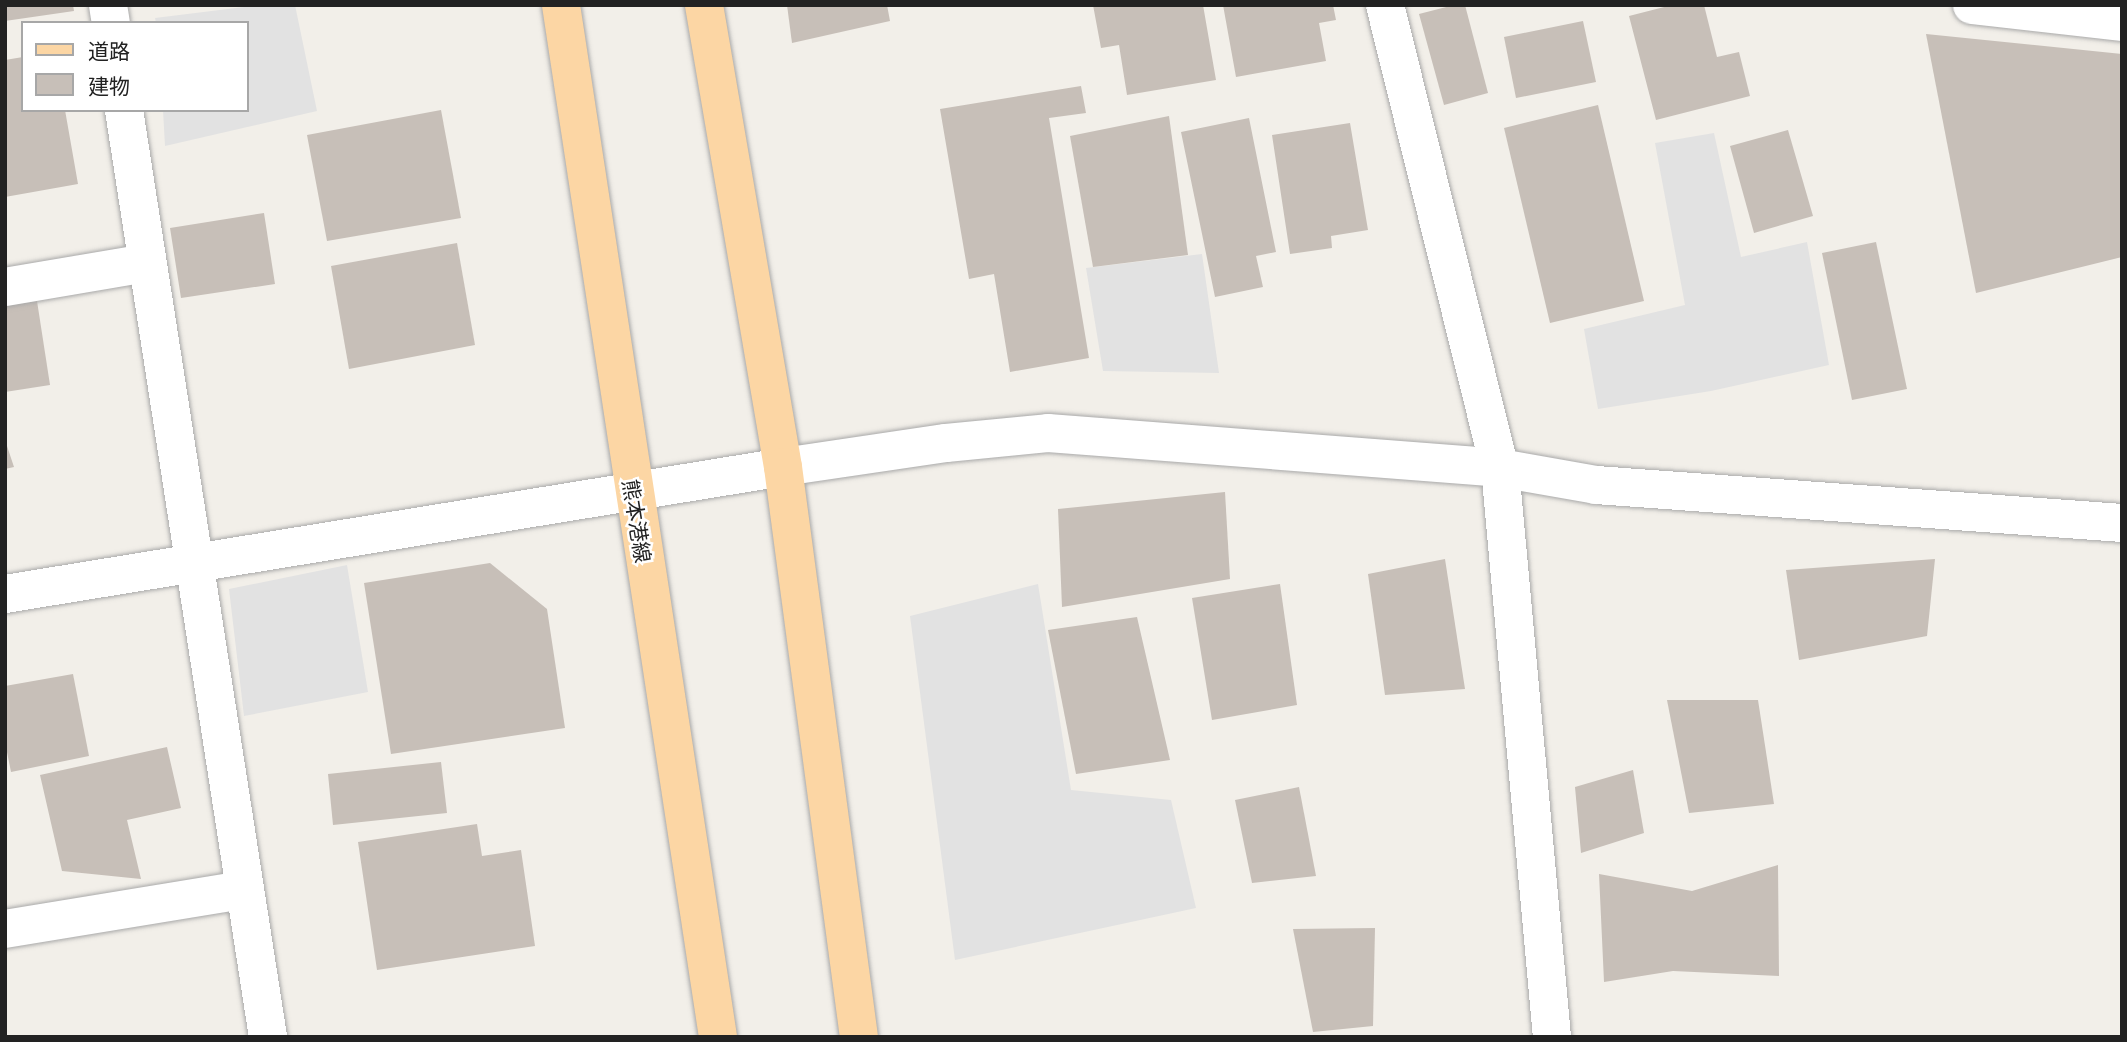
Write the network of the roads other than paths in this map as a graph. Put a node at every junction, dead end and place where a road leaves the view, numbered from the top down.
1 (561, 5) edge
2 (704, 5) edge
3 (1385, 5) edge
4 (1972, 5) edge
5 (2015, 7) edge
6 (2122, 22) edge
7 (124, 112) edge
8 (148, 263) junction
9 (5, 287) edge
10 (783, 467) junction
11 (1500, 468) junction
12 (633, 495) junction
13 (2122, 523) edge
14 (192, 562) junction
15 (5, 594) edge
16 (244, 890) junction
17 (5, 929) edge
18 (268, 1037) edge
19 (718, 1037) edge
20 (859, 1037) edge
21 (1552, 1037) edge

1 - 12 main road, 熊本港線
2 - 10 main road
3 - 11 street
4 - 5 street
5 - 6 street
7 - 8 street
8 - 9 street
8 - 14 street
10 - 11 street
10 - 12 street
10 - 20 main road
11 - 13 street
11 - 21 street
12 - 14 street
12 - 19 main road, 熊本港線
14 - 15 street
14 - 16 street
16 - 17 street
16 - 18 street

